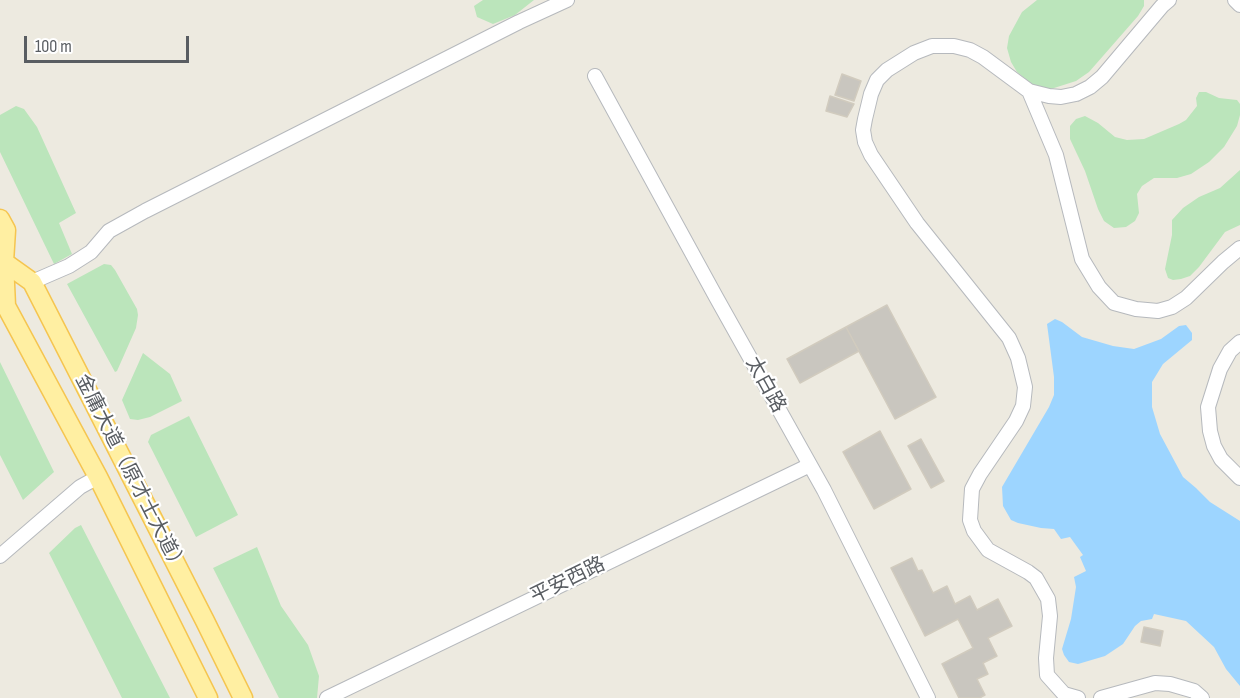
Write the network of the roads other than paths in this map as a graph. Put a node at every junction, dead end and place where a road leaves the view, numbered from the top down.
1 (567, 0) edge
2 (1169, 0) edge
3 (1234, 0) edge
4 (1240, 5) edge
5 (595, 76) dead end
6 (1029, 91) junction
7 (0, 219) edge
8 (1240, 248) edge
9 (1, 262) edge
10 (32, 282) junction
11 (1240, 342) edge
12 (810, 465) junction
13 (98, 477) junction
14 (1240, 478) edge
15 (0, 556) edge
16 (208, 698) edge
17 (243, 698) edge
18 (327, 698) edge
19 (928, 698) edge
20 (1078, 698) edge
21 (1101, 698) edge
22 (1202, 698) edge

1 - 10 street
2 - 6 street
3 - 4 street
5 - 12 street, 太白路
6 - 8 street
6 - 20 street
7 - 9 main road, 金庸大道（原才士大道）
9 - 10 main road, 金庸大道（原才士大道）
9 - 13 main road, 金庸大道（原才士大道）
10 - 17 main road, 金庸大道（原才士大道）
11 - 14 street
12 - 18 street, 平安西路
12 - 19 street, 太白路
13 - 15 street
13 - 16 main road, 金庸大道（原才士大道）
21 - 22 street

